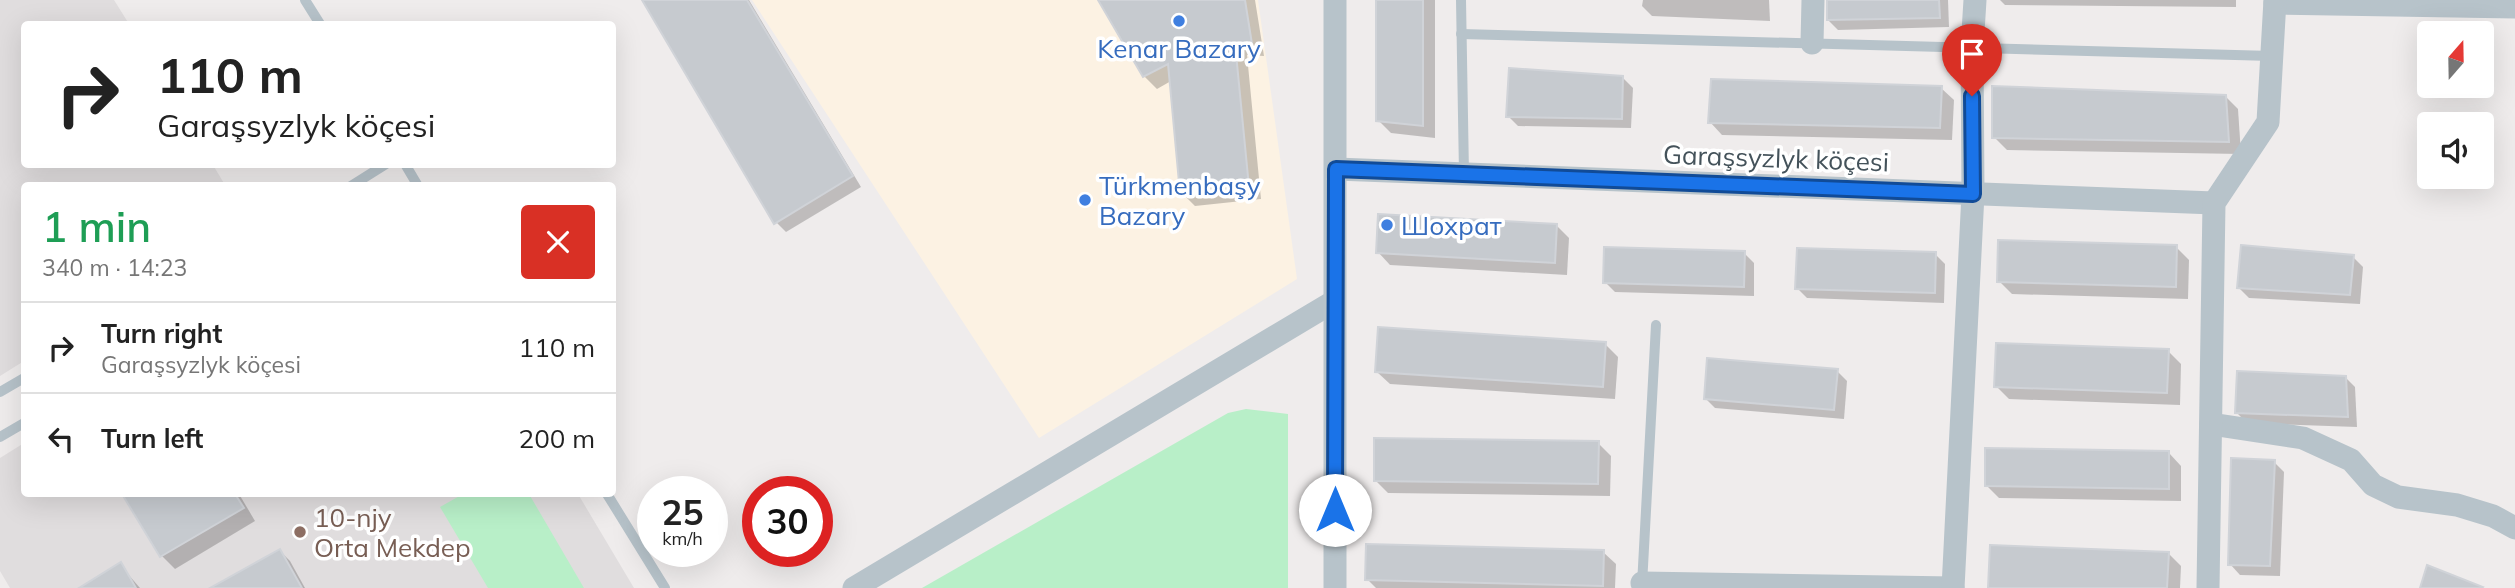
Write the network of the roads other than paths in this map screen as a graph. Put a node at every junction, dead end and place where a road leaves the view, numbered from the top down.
1 (305, 0) edge
2 (1335, 0) edge
3 (1461, 0) edge
4 (1813, 0) edge
5 (1975, 0) edge
6 (2275, 1) edge
7 (2515, 7) edge
8 (318, 21) edge
9 (1461, 34) junction
10 (1812, 43) junction
11 (1972, 48) junction
12 (2272, 56) junction
13 (380, 168) edge
14 (1336, 169) junction
15 (1464, 174) junction
16 (357, 182) edge
17 (1973, 194) junction
18 (2214, 203) junction
19 (1333, 302) junction
20 (1656, 325) dead end
21 (21, 380) edge
22 (0, 393) edge
23 (2211, 424) junction
24 (21, 425) edge
25 (0, 437) edge
26 (609, 497) edge
27 (2515, 528) edge
28 (1642, 586) edge
29 (665, 588) edge
30 (854, 588) edge
31 (1335, 588) edge
32 (1953, 588) edge
33 (2208, 588) edge

1 - 8 lane
2 - 14 street
3 - 9 lane
4 - 10 street
5 - 11 street
6 - 7 street
6 - 12 street
9 - 10 lane
9 - 15 lane
10 - 11 lane
11 - 12 lane
11 - 17 street
12 - 18 street
13 - 16 lane
14 - 15 street, Garaşsyzlyk köçesi
14 - 19 street
15 - 17 street, Garaşsyzlyk köçesi
17 - 18 street, Garaşsyzlyk köçesi
17 - 32 street
18 - 23 street
19 - 30 street
19 - 31 street
20 - 28 lane
21 - 22 lane
23 - 27 street
23 - 33 street
24 - 25 lane
26 - 29 lane
28 - 32 street

